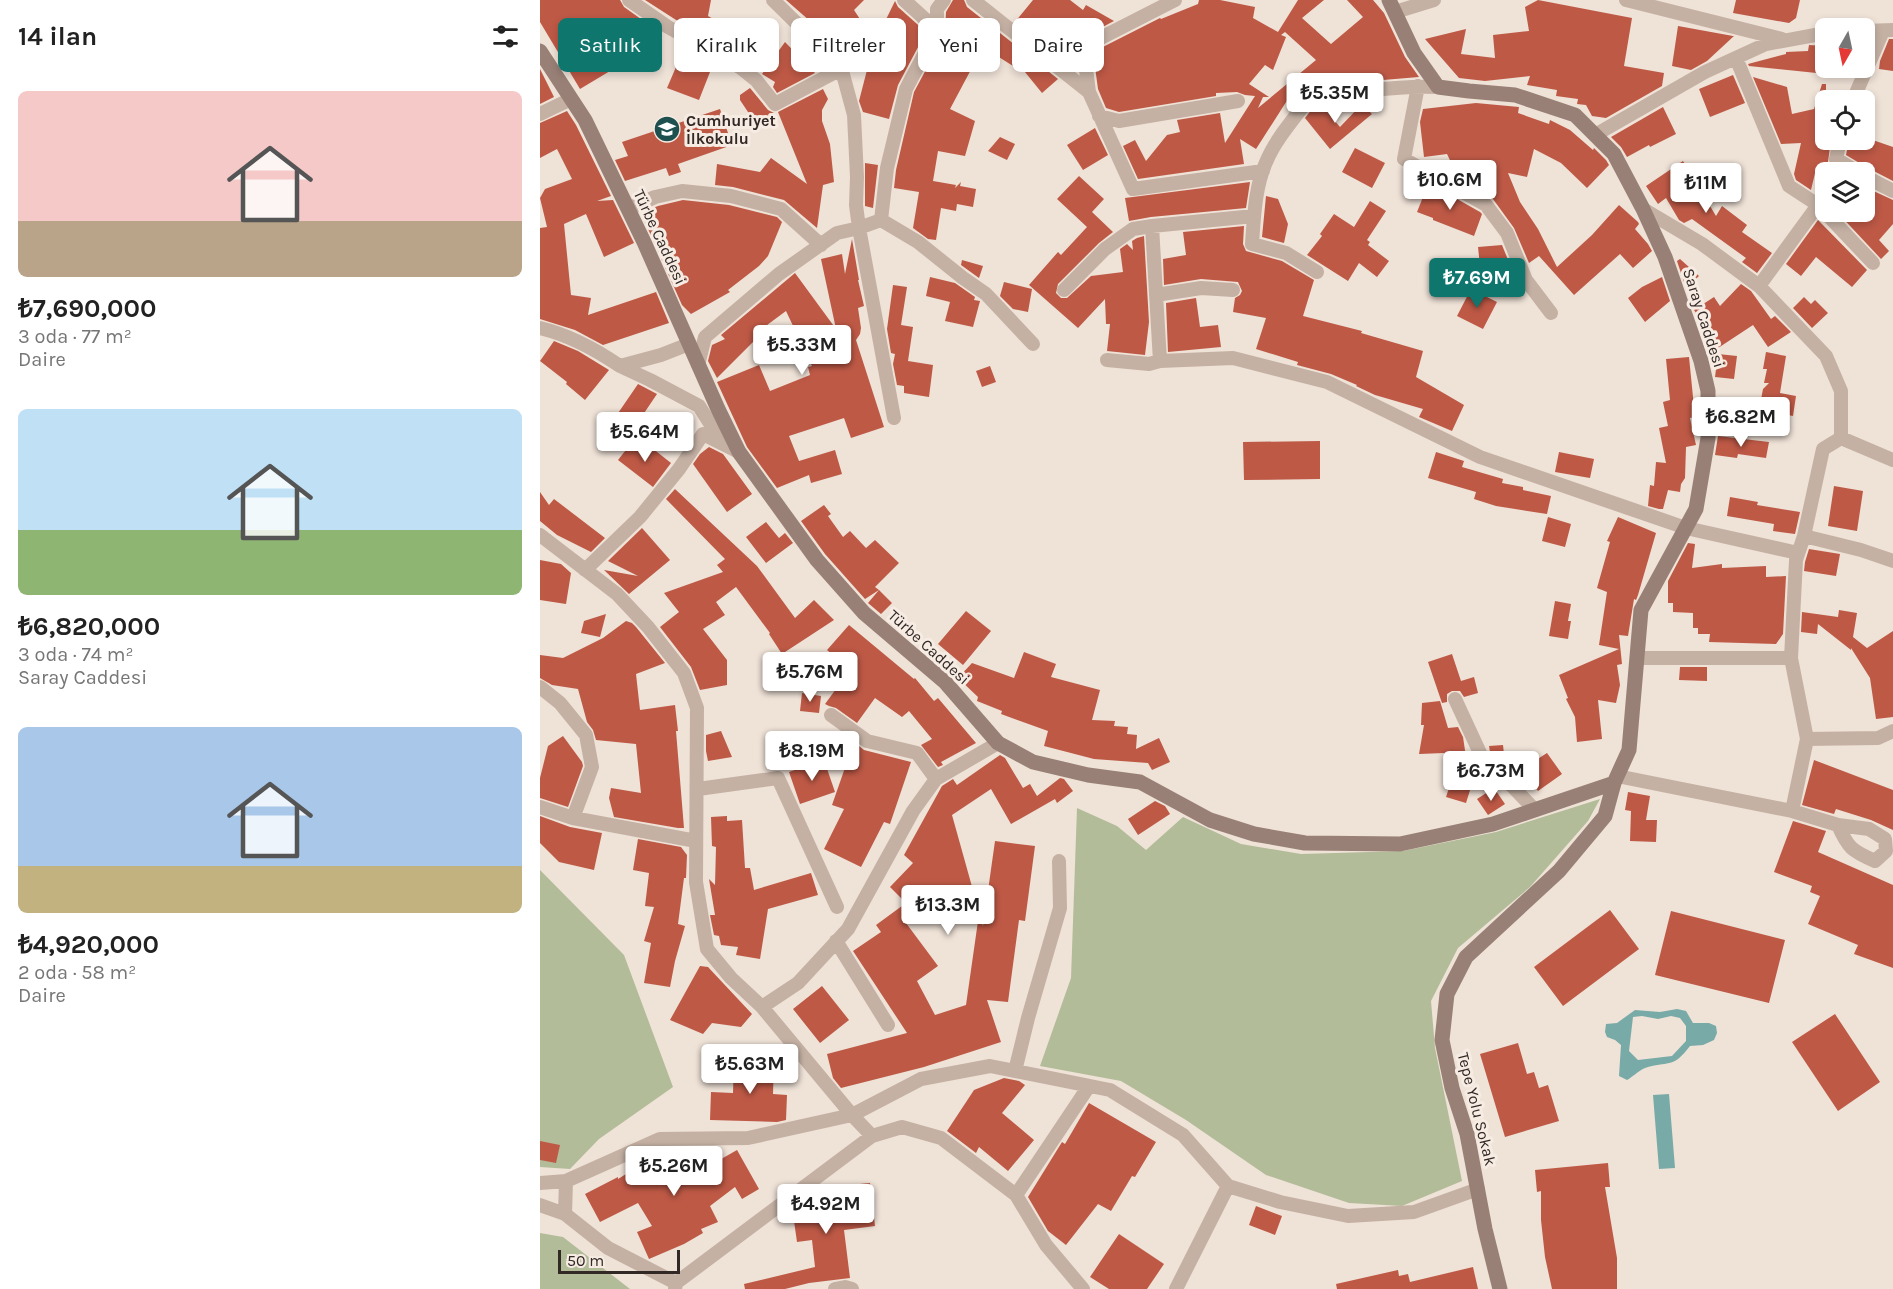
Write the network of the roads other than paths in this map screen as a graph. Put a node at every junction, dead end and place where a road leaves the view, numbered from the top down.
1 (630, 0) edge
2 (773, 0) edge
3 (904, 0) edge
4 (944, 0) edge
5 (973, 0) edge
6 (1174, 0) edge
7 (1434, 0) edge
8 (1626, 0) edge
9 (1392, 6) edge
10 (792, 18) edge
11 (924, 18) edge
12 (937, 18) edge
13 (1888, 31) edge
14 (1815, 35) edge
15 (1786, 40) junction
16 (540, 51) edge
17 (1736, 58) junction
18 (918, 66) edge
19 (836, 72) edge
20 (843, 72) edge
21 (1418, 86) junction
22 (1438, 87) junction
23 (1858, 90) edge
24 (1089, 92) junction
25 (571, 99) junction
26 (1238, 101) dead end
27 (540, 114) edge
28 (1099, 116) junction
29 (1595, 135) junction
30 (1838, 150) edge
31 (1841, 162) edge
32 (1263, 171) junction
33 (1875, 182) edge
34 (1893, 191) edge
35 (1815, 204) edge
36 (628, 209) junction
37 (1644, 209) junction
38 (1815, 210) edge
39 (1254, 216) junction
40 (881, 220) junction
41 (1833, 222) edge
42 (1152, 226) junction
43 (859, 228) junction
44 (821, 245) junction
45 (1873, 263) dead end
46 (1317, 272) dead end
47 (1759, 286) junction
48 (1064, 290) dead end
49 (1233, 290) dead end
50 (1156, 295) junction
51 (1551, 313) dead end
52 (540, 328) edge
53 (689, 344) junction
54 (1033, 344) dead end
55 (1107, 360) dead end
56 (1160, 361) junction
57 (698, 365) junction
58 (621, 366) junction
59 (894, 418) dead end
60 (1707, 426) junction
61 (1750, 429) dead end
62 (1841, 438) junction
63 (739, 452) junction
64 (1893, 460) edge
65 (1686, 528) junction
66 (540, 535) edge
67 (1804, 536) junction
68 (1798, 553) junction
69 (1893, 561) edge
70 (585, 570) junction
71 (1637, 658) junction
72 (1791, 658) junction
73 (540, 687) edge
74 (1455, 699) dead end
75 (831, 715) dead end
76 (1893, 731) edge
77 (1806, 739) junction
78 (998, 743) junction
79 (936, 779) junction
80 (1616, 780) junction
81 (698, 789) junction
82 (540, 807) edge
83 (1535, 810) junction
84 (1792, 811) junction
85 (573, 818) junction
86 (1838, 825) dead end
87 (696, 841) junction
88 (1059, 861) dead end
89 (837, 907) dead end
90 (836, 941) junction
91 (762, 1007) junction
92 (888, 1025) dead end
93 (1015, 1071) junction
94 (1089, 1086) junction
95 (852, 1115) junction
96 (872, 1136) junction
97 (566, 1181) junction
98 (540, 1183) edge
99 (1228, 1186) junction
100 (1478, 1189) junction
101 (1016, 1195) junction
102 (540, 1205) edge
103 (565, 1214) junction
104 (676, 1286) edge
105 (835, 1289) edge
106 (852, 1289) edge
107 (1083, 1289) edge
108 (1176, 1289) edge
109 (1500, 1289) edge

1 - 19 street
2 - 10 street
3 - 11 street
4 - 12 street
5 - 24 street
6 - 24 street
7 - 9 street
8 - 15 street
9 - 22 street
13 - 23 street
14 - 15 street
15 - 17 street
16 - 25 street, Türbe Caddesi
17 - 29 street
17 - 35 street
18 - 40 street
20 - 43 street
21 - 22 street
21 - 32 street
21 - 51 street
22 - 29 street, Saray Caddesi
24 - 28 street
25 - 27 street
25 - 36 street, Türbe Caddesi
26 - 28 street
28 - 32 street
29 - 37 street, Saray Caddesi
30 - 31 street
32 - 39 street
33 - 34 street
36 - 44 street
36 - 53 street, Türbe Caddesi
37 - 47 street
37 - 60 street, Saray Caddesi
38 - 47 street
39 - 42 street
39 - 46 street
40 - 43 street
40 - 54 street
41 - 45 street
42 - 48 street
42 - 50 street
43 - 44 street
43 - 59 street
44 - 57 street
47 - 62 street
49 - 50 street
50 - 56 street
52 - 58 street
53 - 57 street, Türbe Caddesi
53 - 58 street
55 - 56 street
56 - 65 street
57 - 63 street, Türbe Caddesi
58 - 63 street
60 - 61 street
60 - 65 street, Saray Caddesi
62 - 64 street
62 - 67 street
63 - 70 street
63 - 78 street, Türbe Caddesi
65 - 68 street
65 - 71 street, Saray Caddesi
66 - 70 street
67 - 68 street
67 - 69 street
68 - 72 street
70 - 81 street
71 - 72 street
71 - 80 street, Saray Caddesi
72 - 77 street
73 - 85 street
74 - 83 street
75 - 79 street
76 - 77 street
77 - 84 street
78 - 79 street
78 - 83 street, Türbe Caddesi
79 - 90 street
80 - 83 street, Türbe Caddesi
80 - 84 street
80 - 100 street, Tepe Yolu Sokak
81 - 87 street
81 - 89 street
82 - 85 street
84 - 86 street
85 - 87 street
87 - 91 street
88 - 93 street
90 - 91 street
90 - 92 street
91 - 95 street
93 - 94 street
93 - 95 street
94 - 99 street
94 - 101 street
95 - 96 street
95 - 97 street
96 - 101 street
96 - 104 street
97 - 98 street
97 - 103 street
99 - 100 street
99 - 108 street
100 - 109 street, Tepe Yolu Sokak
101 - 107 street
102 - 103 street
103 - 104 street
105 - 106 street

